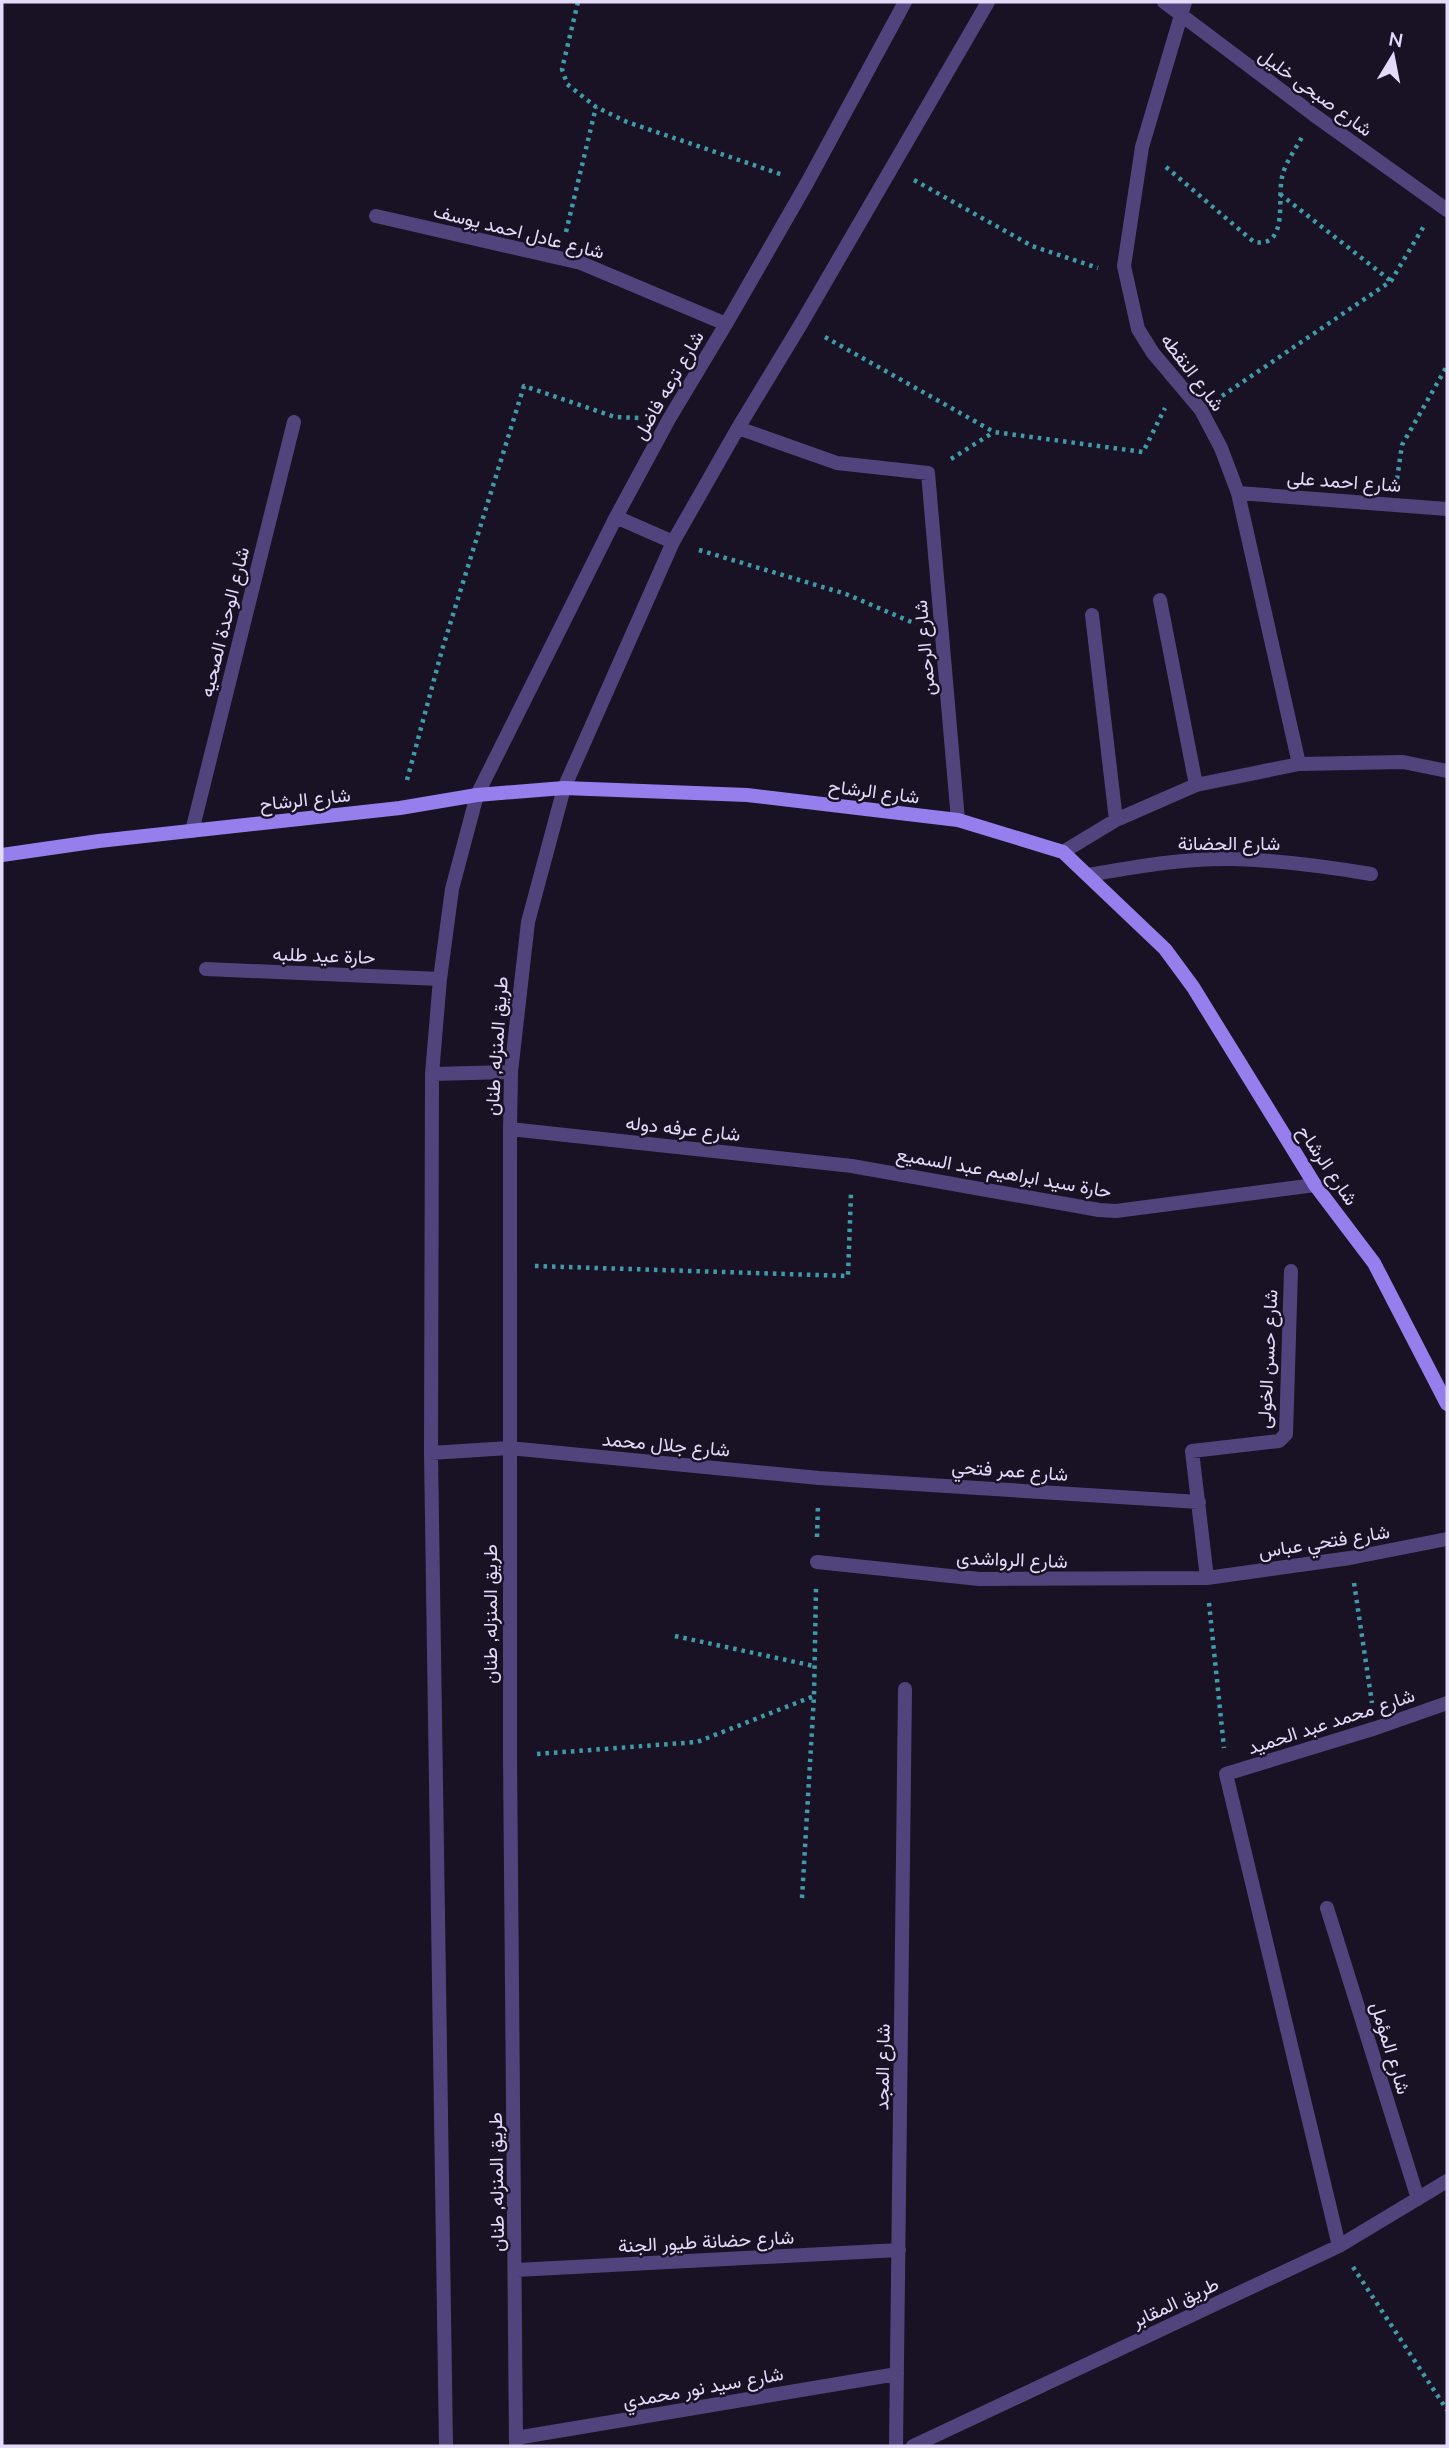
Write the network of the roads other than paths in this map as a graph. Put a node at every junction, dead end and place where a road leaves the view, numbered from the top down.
1 (905, 2) edge
2 (988, 2) edge
3 (1164, 2) edge
4 (1183, 9) edge
5 (1443, 207) edge
6 (376, 216) dead end
7 (726, 324) junction
8 (294, 422) dead end
9 (738, 428) junction
10 (1238, 493) junction
11 (1447, 509) edge
12 (616, 517) junction
13 (673, 542) junction
14 (1160, 600) dead end
15 (1092, 615) dead end
16 (1299, 764) junction
17 (1447, 771) edge
18 (1196, 785) junction
19 (564, 788) junction
20 (477, 795) junction
21 (958, 820) junction
22 (1116, 820) junction
23 (192, 831) junction
24 (1063, 852) junction
25 (2, 855) edge
26 (1371, 874) dead end
27 (1088, 876) junction
28 (206, 969) dead end
29 (440, 979) junction
30 (511, 1072) junction
31 (432, 1074) junction
32 (510, 1129) junction
33 (852, 1166) joint
34 (1315, 1185) junction
35 (1291, 1271) dead end
36 (1447, 1404) edge
37 (509, 1448) junction
38 (431, 1453) junction
39 (819, 1478) joint
40 (1199, 1502) junction
41 (1447, 1539) edge
42 (817, 1562) road end
43 (1207, 1578) junction
44 (905, 1689) dead end
45 (1447, 1703) edge
46 (1327, 1908) dead end
47 (1447, 2181) edge
48 (1418, 2199) junction
49 (1339, 2246) junction
50 (899, 2250) junction
51 (516, 2270) junction
52 (897, 2374) junction
53 (516, 2442) edge
54 (446, 2446) edge
55 (897, 2446) edge
56 (913, 2446) edge

1 - 7 street, شارع ترعه فاضل
2 - 9 street
3 - 4 street, شارع صبحى خليل
4 - 5 street, شارع صبحى خليل
4 - 10 street, شارع النقطه
6 - 7 street, شارع عادل احمد يوسف
7 - 12 street, شارع ترعه فاضل
8 - 23 street, شارع الوحدة الصحيه
9 - 13 street
9 - 21 street, شارع الرحمن
10 - 11 street, شارع احمد على
10 - 16 street, شارع النقطه
12 - 13 street
12 - 20 street, شارع ترعه فاضل
13 - 19 street
14 - 18 street
15 - 22 street
16 - 17 street
16 - 18 street
18 - 22 street
19 - 20 main road, شارع الرشاح
19 - 21 main road, شارع الرشاح
19 - 30 street, طريق المنزله, طنان
20 - 23 main road, شارع الرشاح
20 - 29 street
21 - 24 main road, شارع الرشاح
22 - 24 street
23 - 25 main road, شارع الرشاح
24 - 27 main road, شارع الرشاح
26 - 27 street, شارع الحضانة
27 - 34 main road, شارع الرشاح
28 - 29 street, حارة عيد طلبه
29 - 31 street
30 - 31 street
30 - 32 street, طريق المنزله, طنان
31 - 38 street
32 - 33 street, شارع عرفه دوله
32 - 37 street, طريق المنزله, طنان
33 - 34 street, حارة سيد ابراهيم عبد السميع
34 - 36 main road, شارع الرشاح
35 - 40 street, شارع حسن الخولى
37 - 38 street, شارع جلال محمد
37 - 39 street, شارع جلال محمد
37 - 51 street, طريق المنزله, طنان
38 - 54 street
39 - 40 street, شارع عمر فتحي
40 - 43 street, شارع حسن الخولى
41 - 43 street, شارع فتحي عباس
42 - 43 street, شارع الرواشدى
44 - 50 street, شارع المجد
45 - 49 street, شارع محمد عبد الحميد
46 - 48 street, شارع المؤمل
47 - 48 street, طريق المقابر
48 - 49 street, طريق المقابر
49 - 56 street, طريق المقابر
50 - 51 street, شارع حضانة طيور الجنة
50 - 52 street, شارع المجد
51 - 53 street, طريق المنزله, طنان
52 - 53 street, شارع سيد نور محمدي
52 - 55 street, شارع المجد

